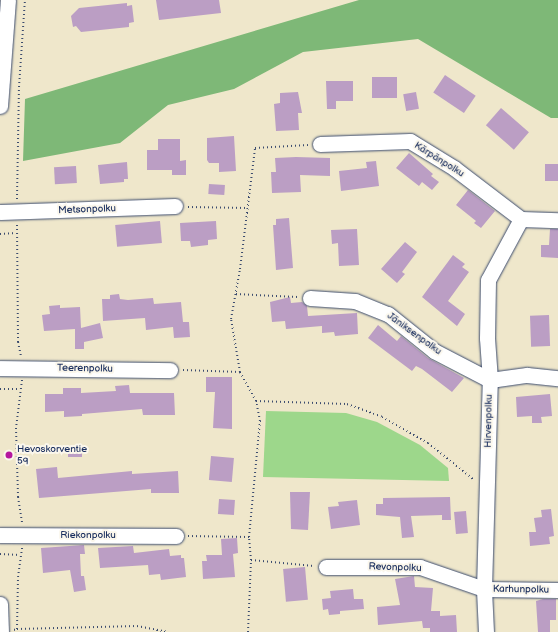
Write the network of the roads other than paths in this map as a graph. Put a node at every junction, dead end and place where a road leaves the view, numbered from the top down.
1 (8, 0) edge
2 (0, 106) edge
3 (320, 144) road end
4 (175, 206) road end
5 (0, 212) edge
6 (521, 219) junction
7 (558, 220) edge
8 (310, 298) road end
9 (0, 368) edge
10 (170, 370) road end
11 (558, 378) edge
12 (490, 380) junction
13 (0, 535) edge
14 (176, 536) road end
15 (326, 567) road end
16 (484, 589) junction
17 (558, 590) edge
18 (0, 604) edge
19 (6, 631) edge
20 (486, 632) edge

1 - 2 street
3 - 6 street, Kärpänpolku
4 - 5 street, Metsonpolku
6 - 7 street
6 - 12 street, Hirvenpolku
8 - 12 street, Jäniksenpolku
9 - 10 street, Teerenpolku
11 - 12 street
12 - 16 street, Hirvenpolku
13 - 14 street, Riekonpolku
15 - 16 street, Revonpolku
16 - 17 street, Karhunpolku
16 - 20 street, Hirvenpolku
18 - 19 street

